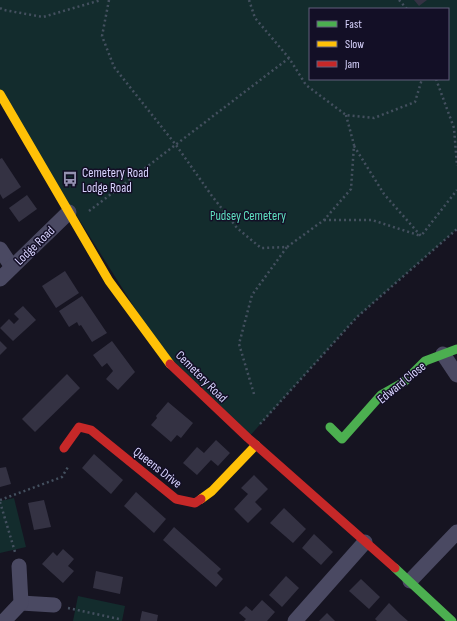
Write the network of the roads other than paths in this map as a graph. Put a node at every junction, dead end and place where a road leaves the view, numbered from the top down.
1 (0, 94) edge
2 (72, 217) junction
3 (0, 249) edge
4 (12, 267) junction
5 (0, 279) edge
6 (457, 349) edge
7 (443, 354) junction
8 (457, 375) edge
9 (330, 427) dead end
10 (256, 445) junction
11 (64, 448) road end
12 (457, 532) edge
13 (365, 542) junction
14 (19, 566) road end
15 (410, 581) junction
16 (21, 603) junction
17 (54, 605) road end
18 (4, 621) edge
19 (294, 621) edge
20 (452, 621) edge

1 - 2 street, Cemetery Road
2 - 4 street, Lodge Road
2 - 10 street, Cemetery Road
3 - 4 street
4 - 5 street, Lodge Road
6 - 7 street, Edward Close
7 - 8 street
7 - 9 street, Edward Close
10 - 11 street, Queens Drive
10 - 13 street, Cemetery Road
12 - 15 street
13 - 15 street, Cemetery Road
13 - 19 street
14 - 16 street
15 - 20 street, Cemetery Road
16 - 17 street
16 - 18 street

